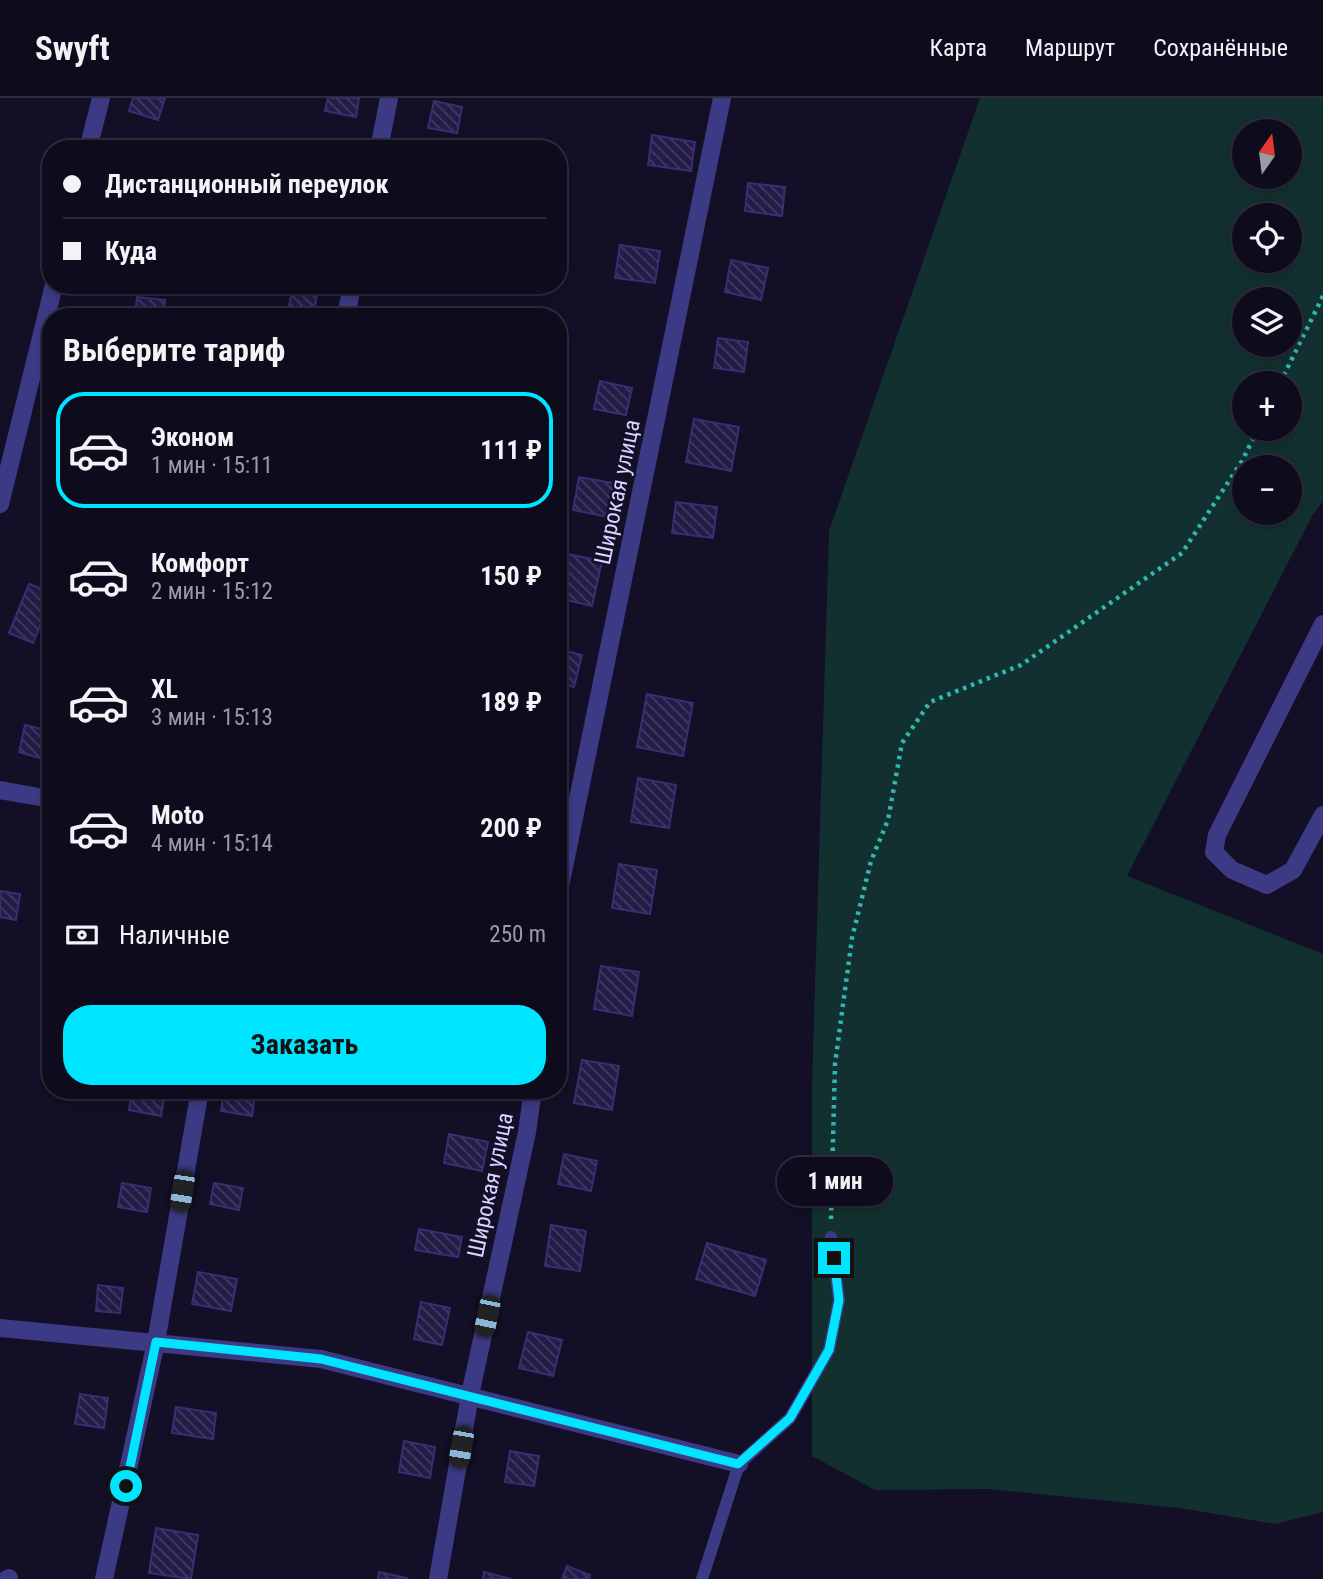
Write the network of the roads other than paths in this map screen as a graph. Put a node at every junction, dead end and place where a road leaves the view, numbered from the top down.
1 (100, 98) edge
2 (389, 98) edge
3 (722, 98) edge
4 (90, 140) edge
5 (381, 140) edge
6 (42, 334) edge
7 (0, 504) edge
8 (1323, 625) edge
9 (0, 790) edge
10 (42, 797) edge
11 (1323, 815) edge
12 (567, 852) edge
13 (198, 1099) edge
14 (532, 1099) edge
15 (831, 1237) road end
16 (0, 1328) edge
17 (156, 1342) junction
18 (470, 1395) junction
19 (738, 1464) junction
20 (0, 1568) edge
21 (8, 1579) edge
22 (104, 1579) edge
23 (438, 1579) edge
24 (702, 1579) edge

1 - 4 street
2 - 5 street
3 - 12 street, Широкая улица
6 - 7 street
8 - 11 street
9 - 10 street
13 - 17 street
14 - 18 street, Широкая улица
15 - 19 lane
16 - 17 street
17 - 18 street
17 - 22 street
18 - 19 street
18 - 23 street, Широкая улица
19 - 24 lane
20 - 21 lane

